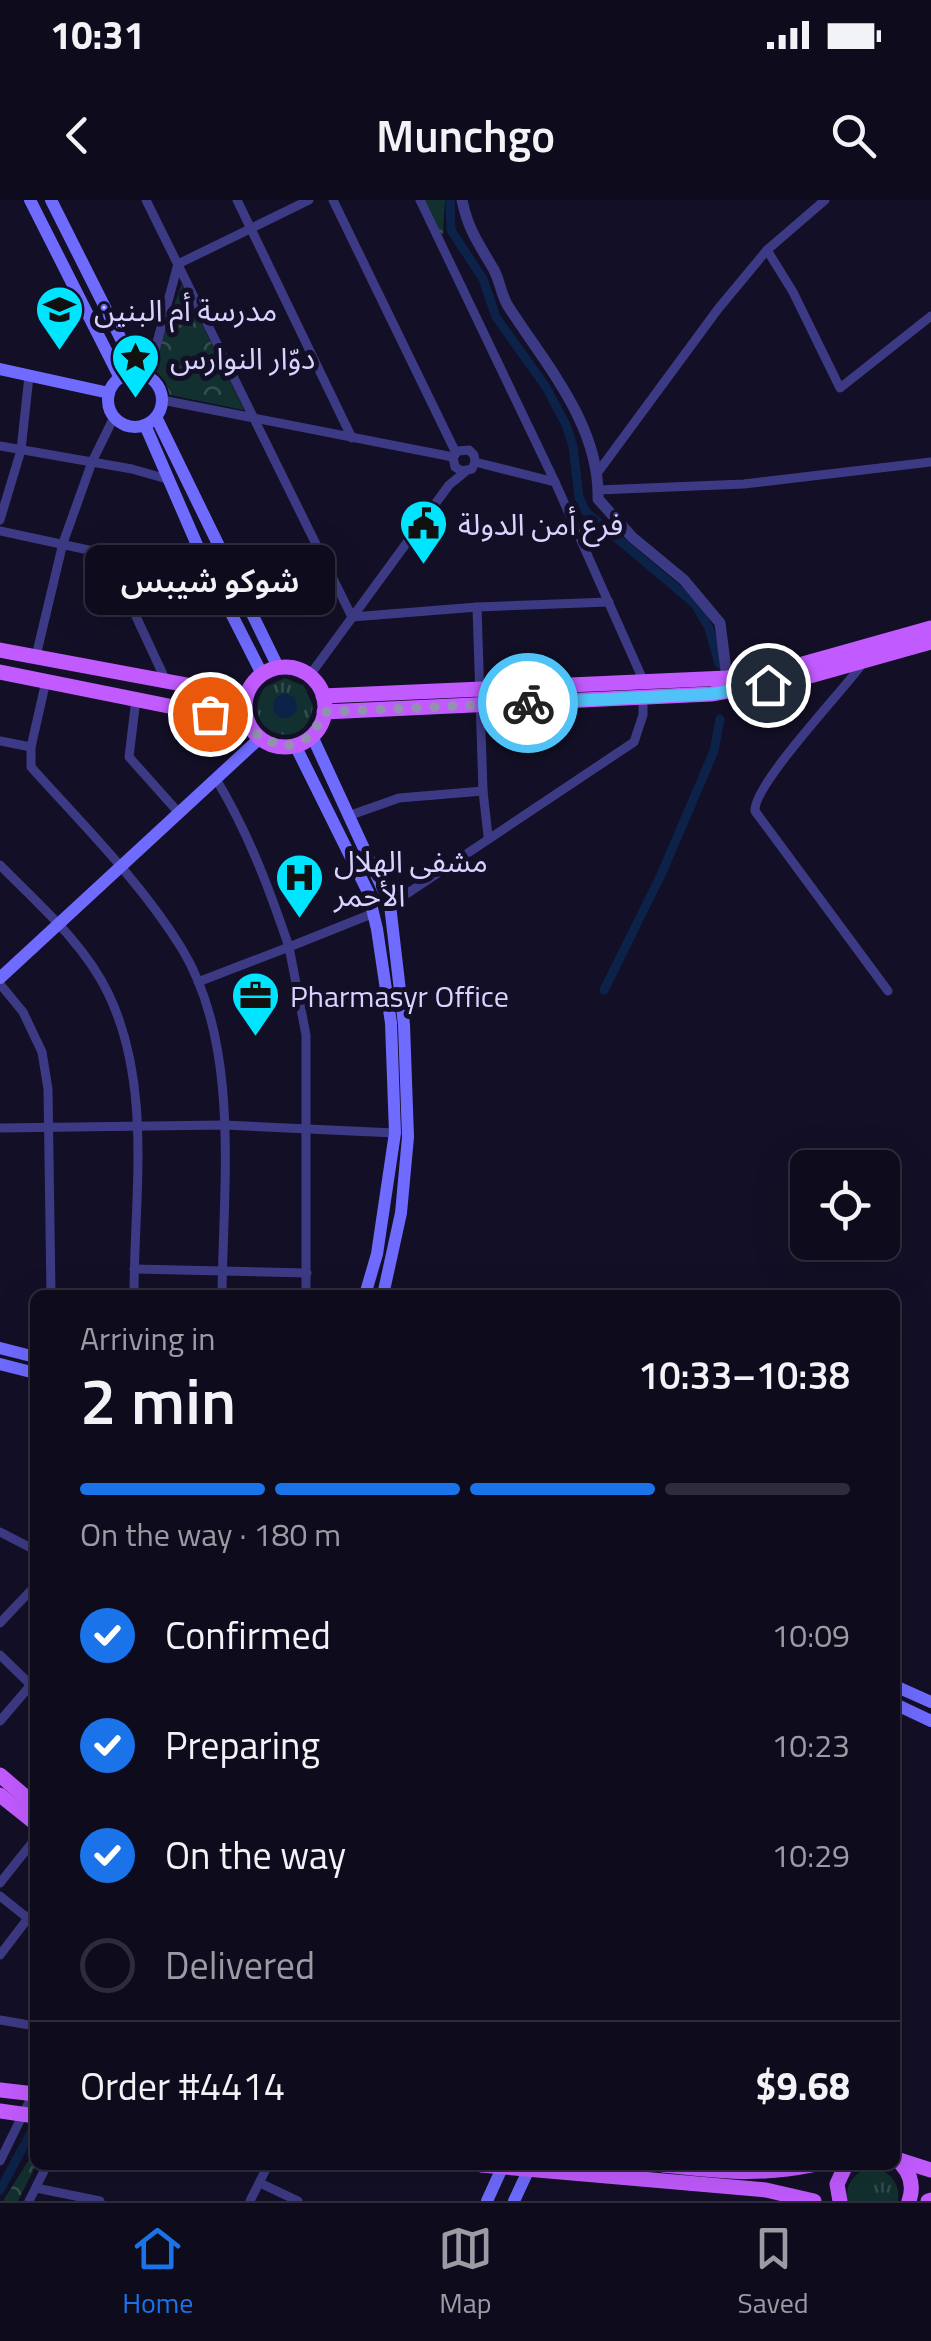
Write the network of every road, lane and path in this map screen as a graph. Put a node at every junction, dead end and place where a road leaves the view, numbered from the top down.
1 (30, 200) edge
2 (51, 200) edge
3 (146, 200) edge
4 (237, 200) edge
5 (310, 200) edge
6 (333, 200) edge
7 (420, 200) edge
8 (462, 200) edge
9 (825, 200) edge
10 (250, 227) junction
11 (767, 250) junction
12 (178, 264) junction
13 (931, 316) edge
14 (1, 368) edge
15 (143, 375) junction
16 (29, 376) junction
17 (120, 378) junction
18 (109, 393) junction
19 (162, 400) junction
20 (114, 416) junction
21 (254, 418) junction
22 (151, 421) junction
23 (352, 438) junction
24 (0, 446) edge
25 (21, 450) junction
26 (457, 456) junction
27 (92, 462) junction
28 (476, 462) junction
29 (931, 462) edge
30 (465, 472) junction
31 (598, 472) junction
32 (167, 479) junction
33 (554, 482) junction
34 (449, 485) junction
35 (598, 490) junction
36 (0, 520) edge
37 (0, 531) edge
38 (63, 543) junction
39 (107, 554) junction
40 (201, 554) junction
41 (609, 602) junction
42 (477, 606) junction
43 (352, 617) junction
44 (931, 628) edge
45 (931, 642) edge
46 (0, 650) edge
47 (36, 656) junction
48 (865, 661) junction
49 (278, 667) junction
50 (0, 672) edge
51 (262, 674) junction
52 (310, 675) junction
53 (728, 678) junction
54 (166, 680) junction
55 (46, 681) junction
56 (644, 690) junction
57 (246, 696) junction
58 (481, 698) junction
59 (136, 699) junction
60 (324, 704) junction
61 (248, 722) junction
62 (312, 736) junction
63 (260, 738) junction
64 (0, 741) edge
65 (295, 745) junction
66 (32, 747) junction
67 (216, 778) junction
68 (483, 792) junction
69 (179, 812) junction
70 (351, 815) junction
71 (488, 836) junction
72 (120, 866) junction
73 (1, 869) edge
74 (390, 905) junction
75 (374, 913) junction
76 (58, 924) junction
77 (290, 947) junction
78 (0, 981) edge
79 (198, 982) junction
80 (888, 991) dead end
81 (224, 1125) junction
82 (137, 1127) junction
83 (0, 1128) edge
84 (49, 1128) junction
85 (305, 1130) junction
86 (395, 1133) junction
87 (134, 1269) junction
88 (222, 1271) junction
89 (307, 1273) junction
90 (52, 1290) edge
91 (134, 1290) edge
92 (222, 1290) edge
93 (306, 1290) edge
94 (367, 1290) edge
95 (384, 1290) edge
96 (0, 1348) edge
97 (30, 1356) edge
98 (0, 1364) edge
99 (30, 1372) edge
100 (1, 1534) edge
101 (30, 1548) edge
102 (30, 1591) edge
103 (0, 1623) edge
104 (0, 1656) edge
105 (30, 1682) edge
106 (900, 1688) edge
107 (30, 1689) edge
108 (931, 1702) edge
109 (900, 1706) edge
110 (0, 1721) edge
111 (931, 1721) edge
112 (0, 1775) edge
113 (0, 1795) edge
114 (30, 1801) edge
115 (30, 1819) edge
116 (30, 1845) edge
117 (0, 1883) edge
118 (0, 1896) edge
119 (30, 1915) edge
120 (30, 1921) edge
121 (0, 1956) edge
122 (0, 2020) edge
123 (30, 2025) edge
124 (0, 2090) edge
125 (30, 2093) edge
126 (0, 2111) edge
127 (29, 2115) edge
128 (900, 2160) edge
129 (0, 2161) edge
130 (900, 2164) edge
131 (45, 2170) edge
132 (266, 2170) edge
133 (501, 2170) edge
134 (519, 2170) edge
135 (724, 2170) edge
136 (780, 2170) edge
137 (844, 2170) edge
138 (931, 2170) edge
139 (528, 2171) junction
140 (260, 2182) junction
141 (36, 2188) junction
142 (800, 2199) edge
143 (29, 2201) edge
144 (100, 2201) edge
145 (250, 2201) edge
146 (298, 2201) edge
147 (488, 2201) edge
148 (514, 2201) edge
149 (814, 2201) edge
150 (840, 2201) edge
151 (909, 2201) edge

1 - 17 main road
2 - 15 main road
3 - 12 street
4 - 10 street
5 - 10 street
6 - 26 street
7 - 33 street
8 - 31 street
9 - 11 street
10 - 12 street
10 - 23 street
11 - 13 street
11 - 31 street
12 - 15 street
12 - 21 street
14 - 16 main road
15 - 17 main road
15 - 19 main road
16 - 18 main road
16 - 25 street
17 - 18 main road
18 - 20 main road
19 - 21 street
19 - 22 main road
20 - 22 main road
20 - 27 street
21 - 23 street
21 - 43 street
22 - 32 main road
22 - 49 main road
23 - 26 street
24 - 25 street
25 - 27 street
25 - 36 street
26 - 28 street
26 - 30 street
26 - 34 street
27 - 32 street
27 - 38 street
28 - 30 street
28 - 33 street
29 - 35 street
30 - 34 street
31 - 35 street
32 - 40 main road
33 - 41 street
34 - 43 street
35 - 53 street
37 - 38 street
38 - 39 street
38 - 47 street
39 - 40 street
39 - 54 street
40 - 51 main road
41 - 42 street
41 - 56 street
42 - 43 street
42 - 58 street
43 - 52 street
44 - 53 main road
45 - 48 main road
46 - 47 main road
47 - 54 main road
48 - 56 main road
48 - 80 street
49 - 51 main road
49 - 52 main road
50 - 55 main road
51 - 57 main road
52 - 60 main road
53 - 56 main road
54 - 57 main road
55 - 59 main road
55 - 66 street
56 - 58 main road
56 - 71 street
57 - 61 main road
58 - 60 main road
58 - 68 street
59 - 61 main road
59 - 69 street
60 - 62 main road
61 - 63 main road
62 - 65 main road
62 - 70 main road
63 - 65 main road
63 - 67 main road
64 - 66 street
65 - 75 main road
66 - 72 street
67 - 69 main road
67 - 77 street
68 - 70 street
68 - 71 street
69 - 72 main road
70 - 74 main road
71 - 74 street
72 - 76 main road
72 - 79 street
73 - 76 street
74 - 95 main road
75 - 77 street
75 - 86 main road
76 - 78 main road
76 - 82 street
77 - 79 street
77 - 85 street
78 - 84 street
79 - 81 street
81 - 82 street
81 - 85 street
81 - 88 street
82 - 84 street
82 - 87 street
83 - 84 street
84 - 90 street
85 - 86 street
85 - 89 street
86 - 94 main road
87 - 88 street
87 - 91 street
88 - 89 street
88 - 92 street
89 - 93 street
96 - 97 main road
98 - 99 main road
100 - 101 street
102 - 103 street
104 - 105 street
106 - 108 main road
107 - 110 street
109 - 111 main road
112 - 114 main road
113 - 115 main road
116 - 117 street
118 - 119 street
120 - 121 street
122 - 123 street
124 - 125 main road
126 - 127 main road
127 - 129 street
128 - 138 main road
130 - 151 main road
131 - 141 street
132 - 140 street
133 - 147 main road
134 - 139 main road
135 - 136 main road
137 - 150 main road
139 - 142 main road
139 - 148 main road
140 - 145 street
140 - 146 street
141 - 143 street
141 - 144 street
142 - 149 main road

